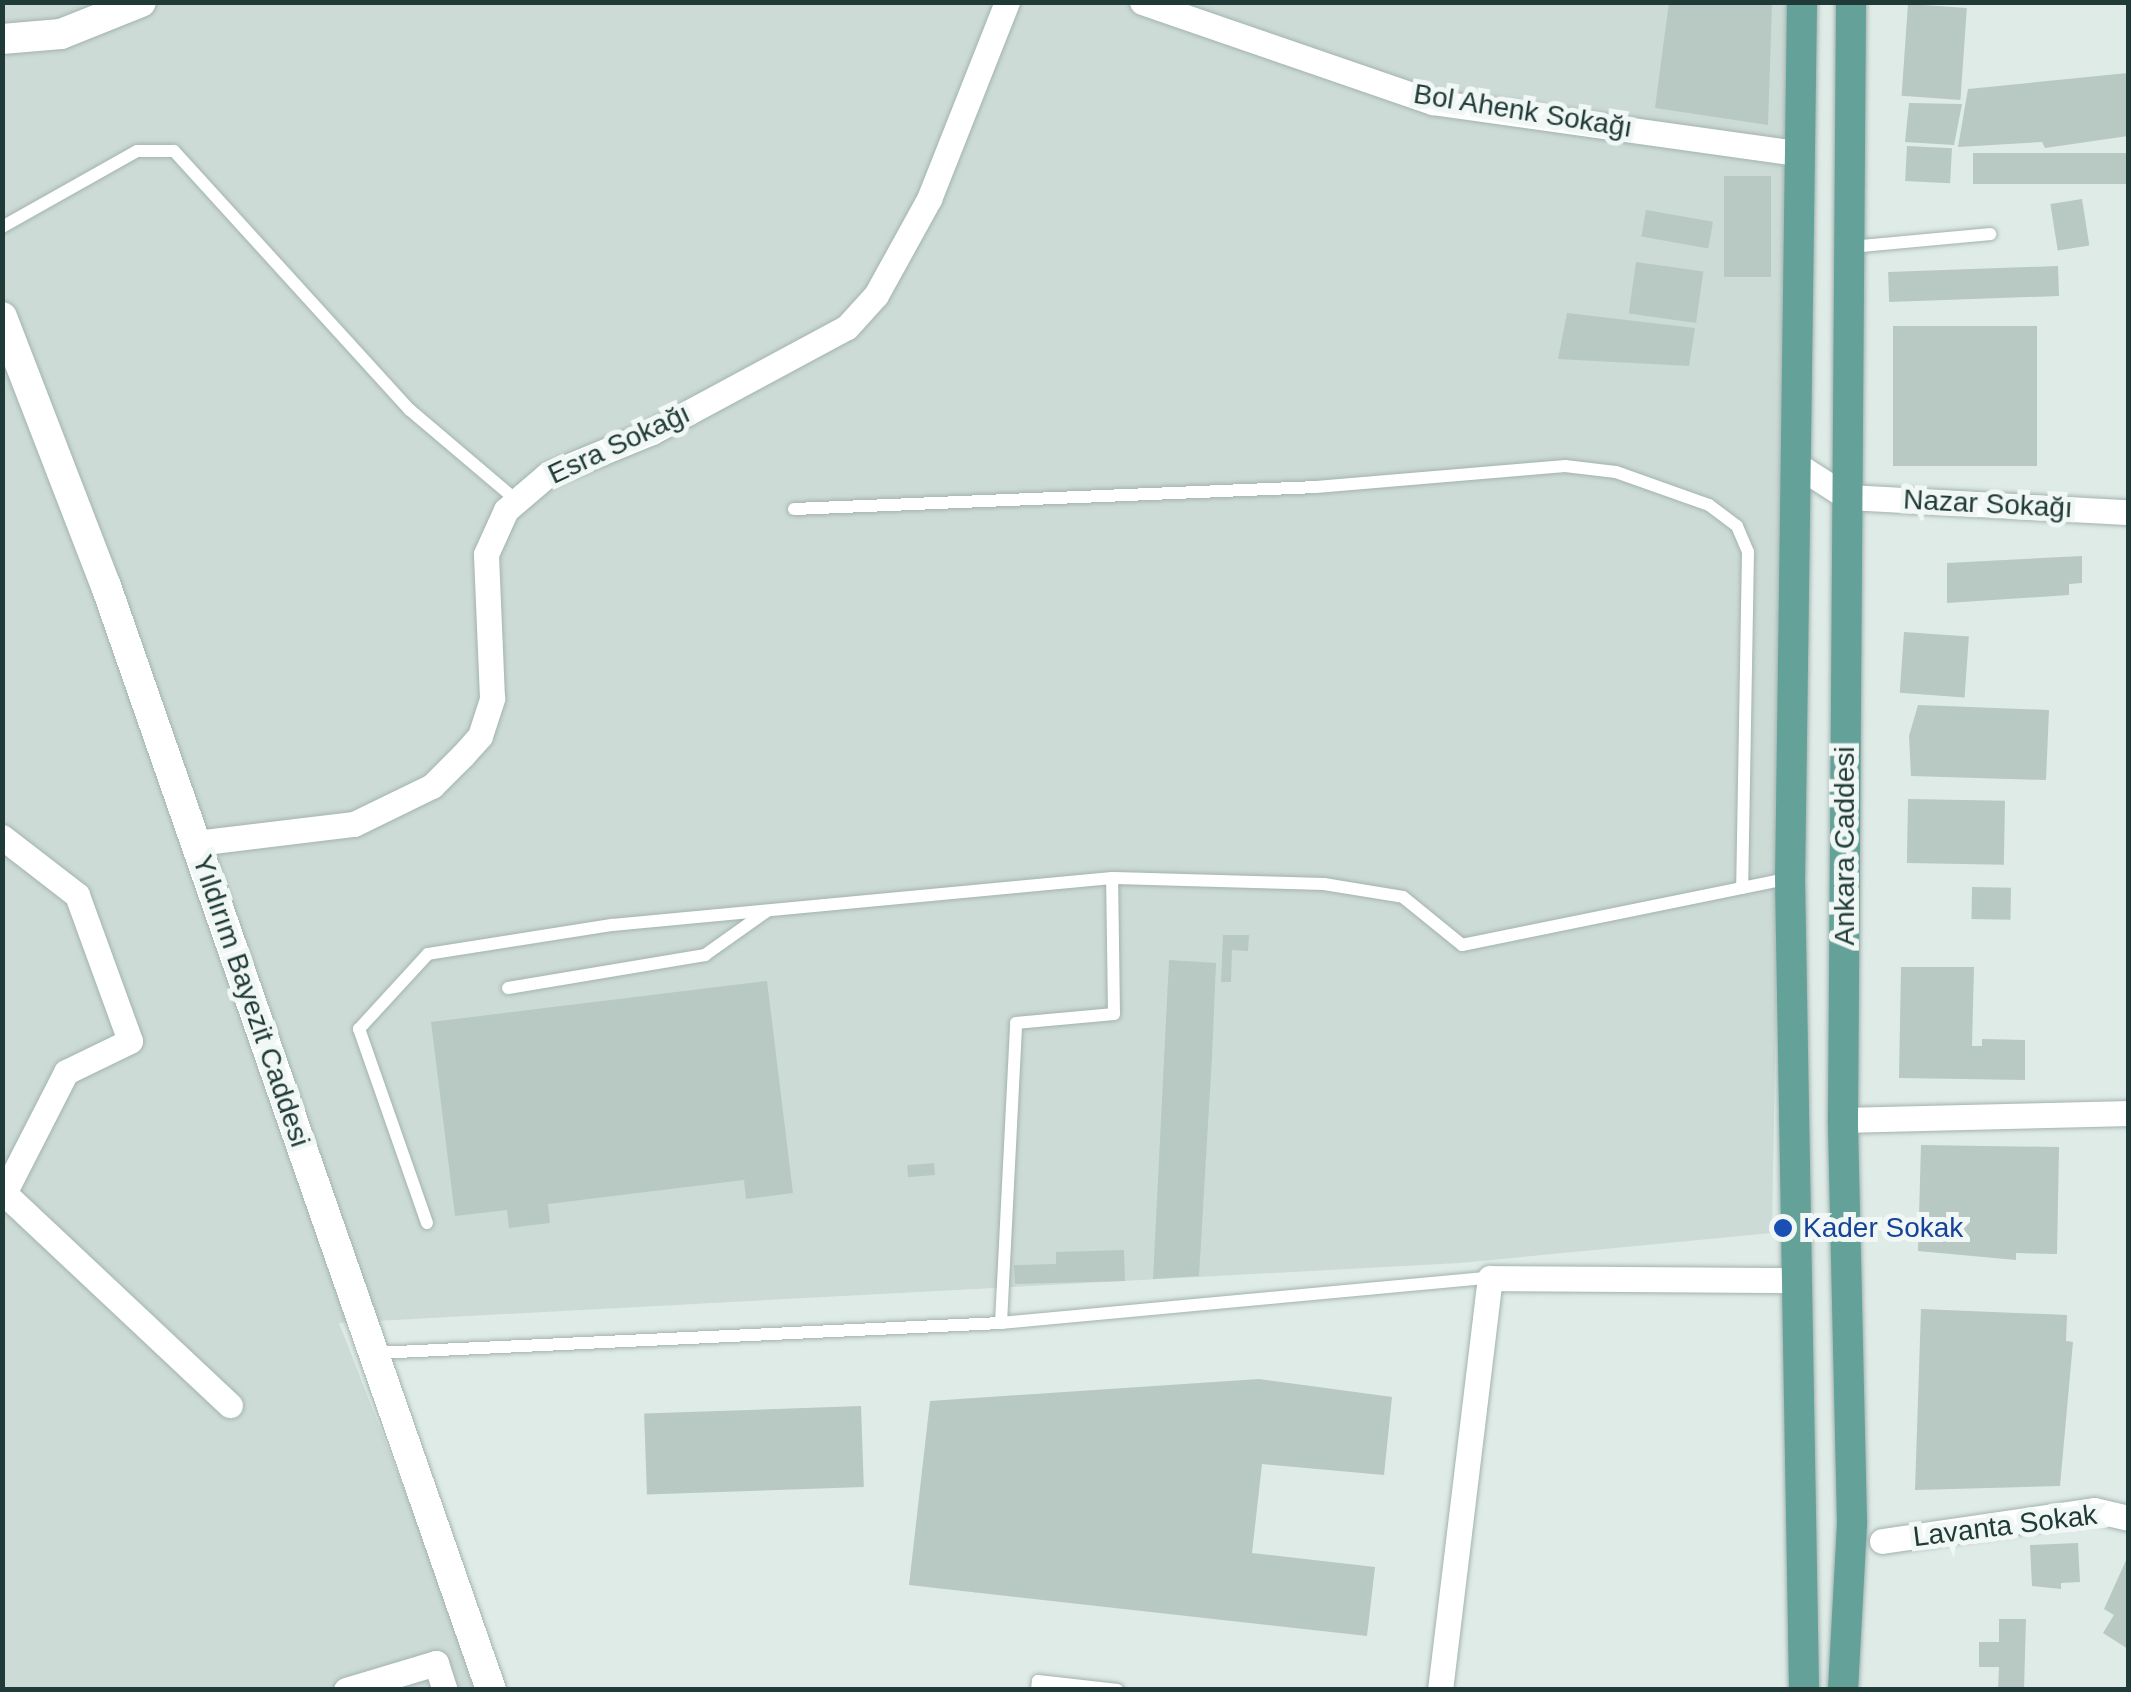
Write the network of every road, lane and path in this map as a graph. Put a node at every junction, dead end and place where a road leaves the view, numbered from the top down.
1 (141, 2) edge
2 (1006, 2) edge
3 (1142, 2) edge
4 (1802, 2) edge
5 (1851, 2) edge
6 (2, 40) edge
7 (1797, 153) junction
8 (2, 228) edge
9 (1990, 234) dead end
10 (1849, 248) junction
11 (2, 316) edge
12 (1794, 464) junction
13 (1847, 497) junction
14 (516, 500) junction
15 (794, 508) dead end
16 (2128, 512) edge
17 (2, 837) edge
18 (196, 843) junction
19 (1112, 878) junction
20 (1790, 878) junction
21 (1742, 888) junction
22 (769, 910) junction
23 (508, 988) dead end
24 (2128, 1113) edge
25 (1843, 1120) junction
26 (427, 1223) dead end
27 (1490, 1278) junction
28 (1795, 1280) junction
29 (1001, 1323) junction
30 (374, 1353) junction
31 (230, 1405) dead end
32 (2128, 1518) edge
33 (1882, 1541) dead end
34 (346, 1690) edge
35 (445, 1690) edge
36 (491, 1690) edge
37 (1038, 1690) edge
38 (1117, 1690) edge
39 (1440, 1690) edge
40 (1804, 1690) edge
41 (1843, 1690) edge

1 - 6 street
2 - 14 street, Esra Sokağı
3 - 7 street, Bol Ahenk Sokağı
4 - 7 main road, Ankara Caddesi
5 - 10 main road, Ankara Caddesi
7 - 12 main road, Ankara Caddesi
8 - 14 lane
9 - 10 lane
10 - 13 main road, Ankara Caddesi
11 - 18 street, Yıldırım Bayezit Caddesi
12 - 13 street
12 - 20 main road, Ankara Caddesi
13 - 16 street, Nazar Sokağı
13 - 25 main road, Ankara Caddesi
14 - 18 street, Esra Sokağı
15 - 21 lane
17 - 31 street
18 - 30 street, Yıldırım Bayezit Caddesi
19 - 21 lane
19 - 22 lane
19 - 29 lane
20 - 21 lane
20 - 28 main road, Ankara Caddesi
22 - 23 lane
22 - 26 lane
24 - 25 street
25 - 41 main road, Ankara Caddesi
27 - 28 street
27 - 29 lane
27 - 39 street
28 - 40 main road, Ankara Caddesi
29 - 30 lane
30 - 36 street, Yıldırım Bayezit Caddesi
32 - 33 street, Lavanta Sokak
34 - 35 street
37 - 38 lane

